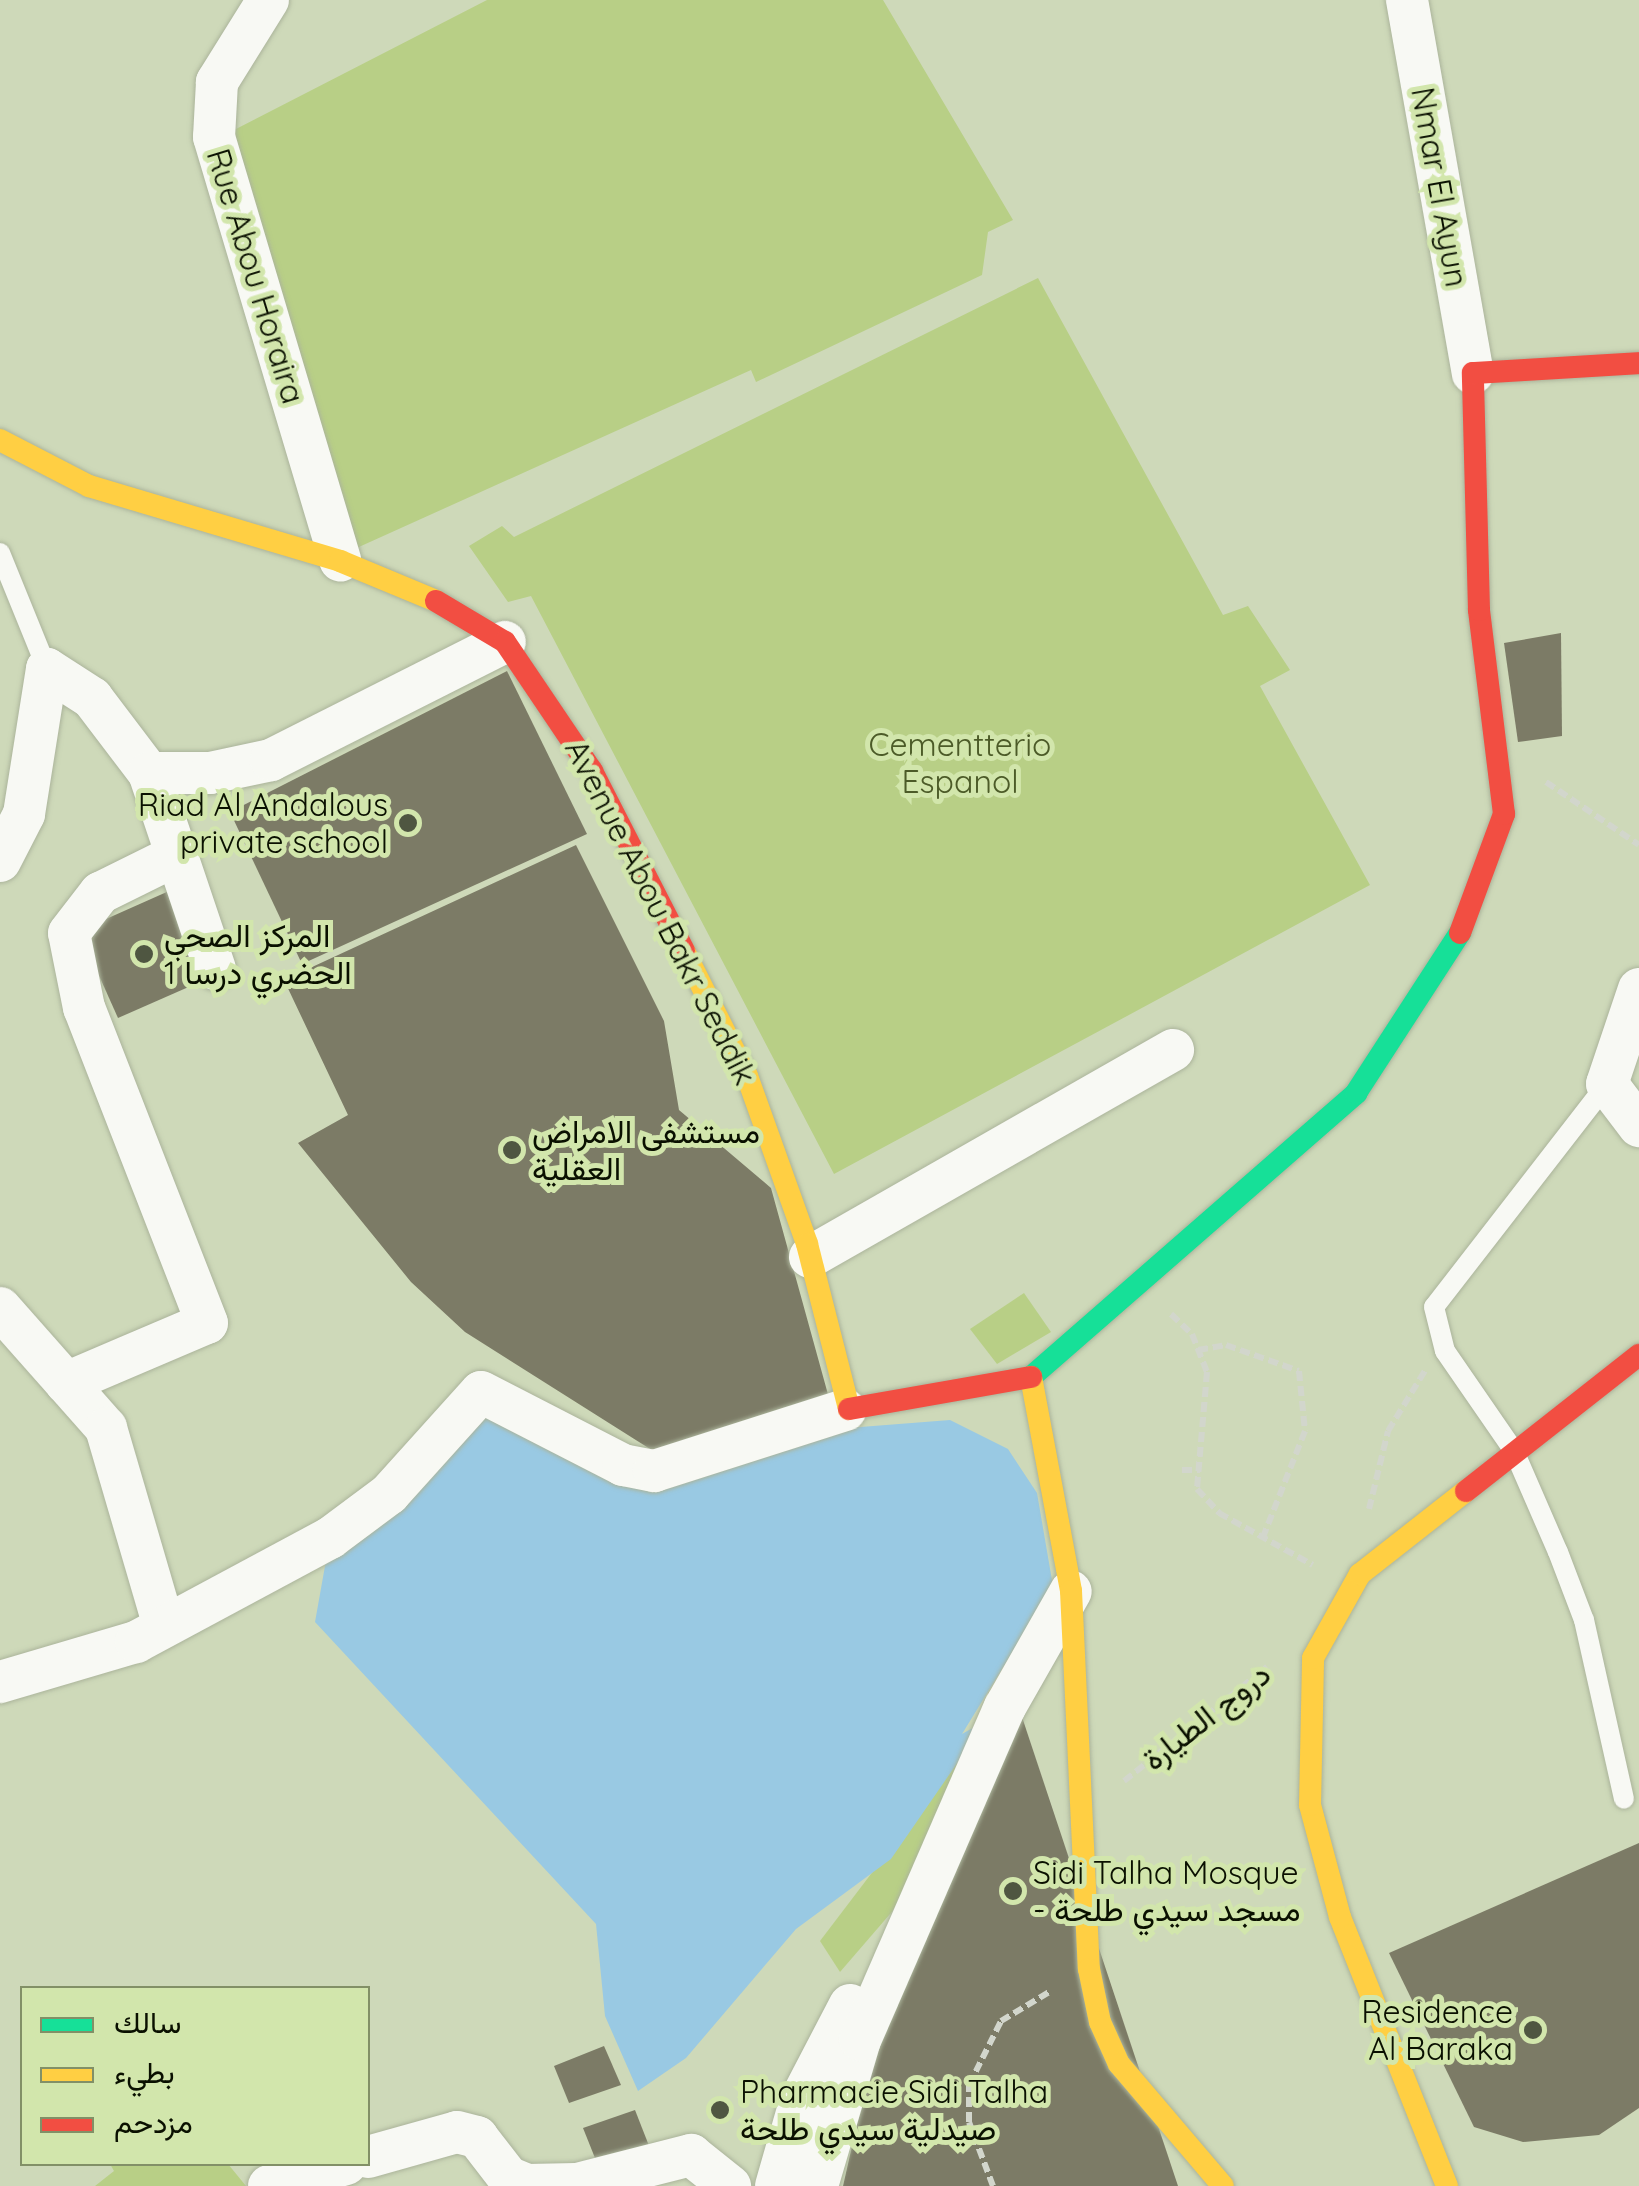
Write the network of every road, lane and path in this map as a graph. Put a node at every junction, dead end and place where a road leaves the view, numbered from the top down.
1 (268, 0) edge
2 (1407, 0) edge
3 (1639, 363) edge
4 (1473, 373) junction
5 (3, 447) edge
6 (0, 553) edge
7 (340, 561) junction
8 (505, 642) junction
9 (46, 669) junction
10 (1503, 753) junction
11 (149, 773) junction
12 (1639, 845) edge
13 (175, 856) junction
14 (0, 861) edge
15 (215, 969) dead end
16 (1639, 990) edge
17 (1173, 1050) dead end
18 (1607, 1084) junction
19 (1639, 1126) edge
20 (810, 1256) junction
21 (1142, 1286) junction
22 (0, 1308) edge
23 (1198, 1350) junction
24 (1445, 1351) junction
25 (1639, 1356) edge
26 (1031, 1377) junction
27 (66, 1383) junction
28 (845, 1410) junction
29 (1514, 1451) junction
30 (1182, 1470) dead end
31 (1200, 1470) junction
32 (1264, 1538) junction
33 (1350, 1586) junction
34 (1071, 1591) junction
35 (164, 1626) junction
36 (1323, 1633) junction
37 (0, 1682) edge
38 (1084, 1781) junction
39 (1624, 1798) dead end
40 (910, 1925) junction
41 (1089, 1968) junction
42 (370, 2156) edge
43 (339, 2166) edge
44 (820, 2181) edge
45 (269, 2186) edge
46 (730, 2186) edge
47 (776, 2186) edge
48 (994, 2186) edge
49 (1223, 2186) edge
50 (1447, 2186) edge

1 - 7 street, Rue Abou Horaira
2 - 4 street, Nmar El Ayun
3 - 4 street
4 - 10 street
5 - 7 street, Avenue Abou Bakr Seddik
6 - 9 lane
7 - 8 street, Avenue Abou Bakr Seddik
8 - 11 street
8 - 20 street, Avenue Abou Bakr Seddik
9 - 11 street
9 - 14 street
10 - 12 path
10 - 21 street
11 - 13 street
13 - 15 street
13 - 27 street
16 - 18 street
17 - 20 street
18 - 19 street
18 - 24 lane
20 - 28 street, Avenue Abou Bakr Seddik
21 - 23 path
21 - 26 street
22 - 27 street
23 - 31 path
23 - 32 path
24 - 29 lane
24 - 33 path
25 - 29 street
26 - 28 street
26 - 34 street
27 - 35 street
28 - 35 street
29 - 33 street
29 - 39 lane
30 - 31 path
31 - 32 path
32 - 33 path
33 - 36 street
34 - 38 street
34 - 40 street
35 - 37 street
36 - 38 path, دروج الطيارة
36 - 50 street
38 - 41 street
40 - 44 street
40 - 47 street
41 - 48 path
41 - 49 street
42 - 46 street
43 - 45 street

